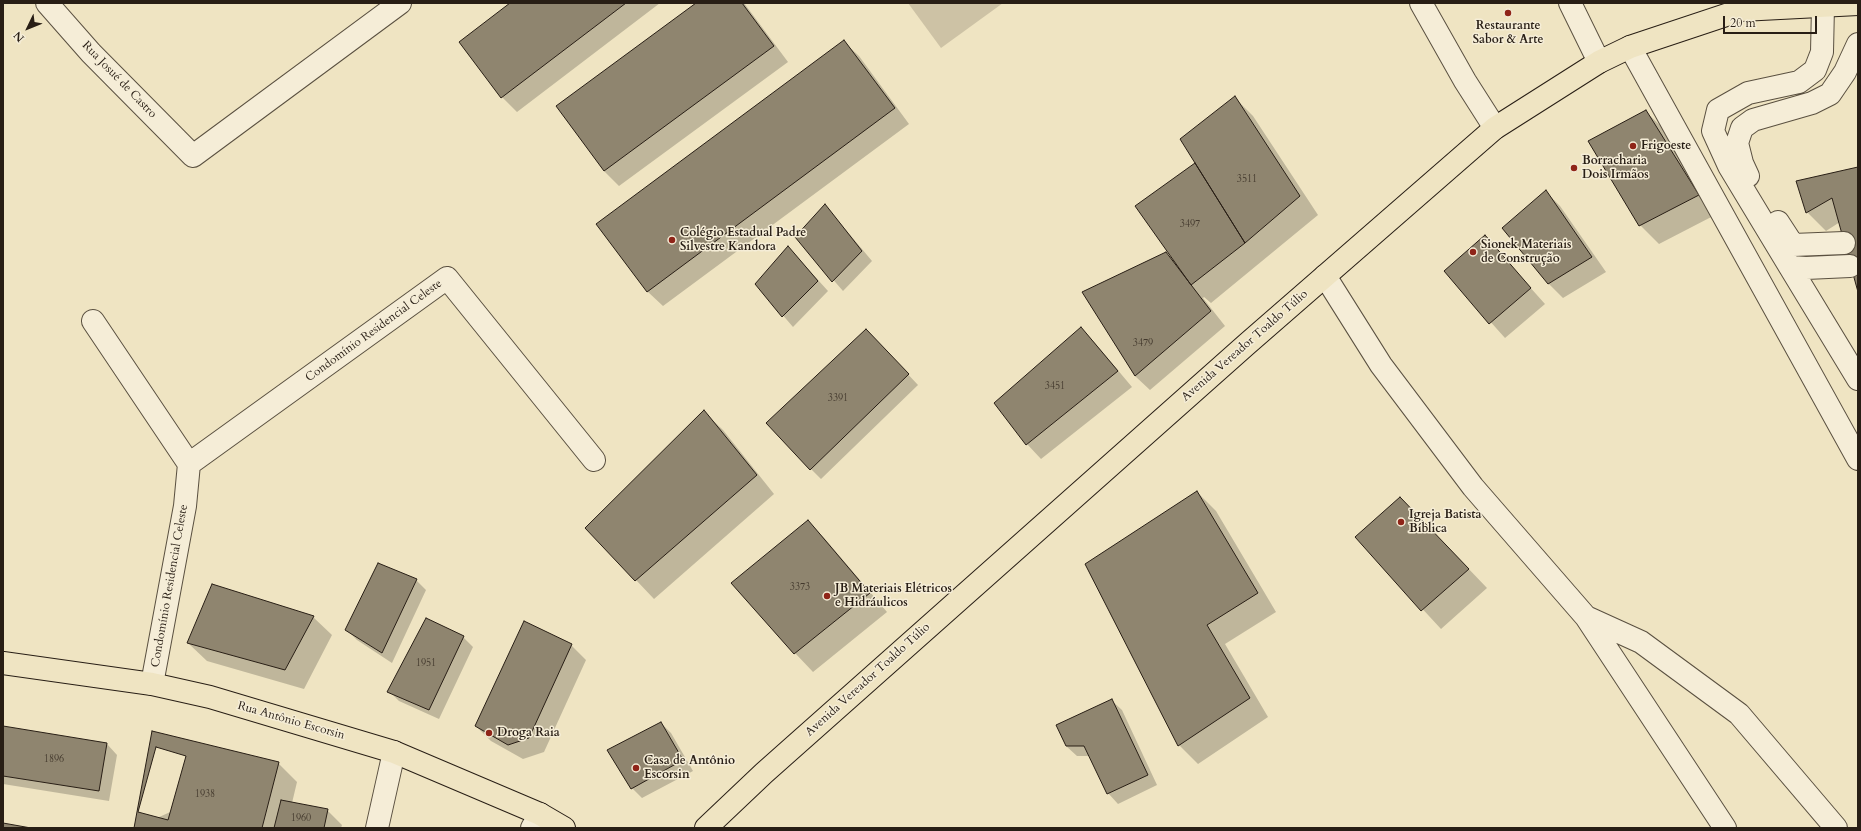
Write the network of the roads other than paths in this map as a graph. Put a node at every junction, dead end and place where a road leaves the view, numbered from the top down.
1 (47, 3) edge
2 (400, 3) edge
3 (1421, 3) edge
4 (1570, 3) edge
5 (1858, 4) edge
6 (1823, 6) junction
7 (1858, 44) edge
8 (1630, 47) junction
9 (1599, 62) junction
10 (1495, 128) junction
11 (1735, 164) junction
12 (1844, 243) dead end
13 (1793, 245) junction
14 (1850, 266) dead end
15 (1798, 268) junction
16 (1325, 276) junction
17 (93, 321) dead end
18 (1858, 356) edge
19 (1858, 379) edge
20 (1858, 459) edge
21 (594, 460) dead end
22 (189, 464) junction
23 (1586, 617) junction
24 (3, 663) edge
25 (152, 684) junction
26 (394, 752) junction
27 (536, 821) edge
28 (377, 828) edge
29 (564, 828) edge
30 (706, 828) edge
31 (1725, 828) edge
32 (1836, 828) edge

1 - 2 street, Rua Josué de Castro
3 - 10 street
4 - 9 street
5 - 6 main road, Avenida Vereador Toaldo Túlio
6 - 8 main road, Avenida Vereador Toaldo Túlio
6 - 11 street
7 - 11 street
8 - 9 main road, Avenida Vereador Toaldo Túlio
8 - 20 street
9 - 10 main road, Avenida Vereador Toaldo Túlio
10 - 16 main road, Avenida Vereador Toaldo Túlio
11 - 13 street
11 - 15 street
12 - 13 street
13 - 15 street
14 - 15 street
15 - 18 street
15 - 19 street
16 - 23 street
16 - 30 main road, Avenida Vereador Toaldo Túlio
17 - 22 street
21 - 22 street, Condomínio Residencial Celeste
22 - 25 street, Condomínio Residencial Celeste
23 - 31 street
23 - 32 street
24 - 25 main road, Rua Antônio Escorsin
25 - 26 main road, Rua Antônio Escorsin
26 - 27 main road, Rua Antônio Escorsin
26 - 28 street
27 - 29 main road, Rua Antônio Escorsin

